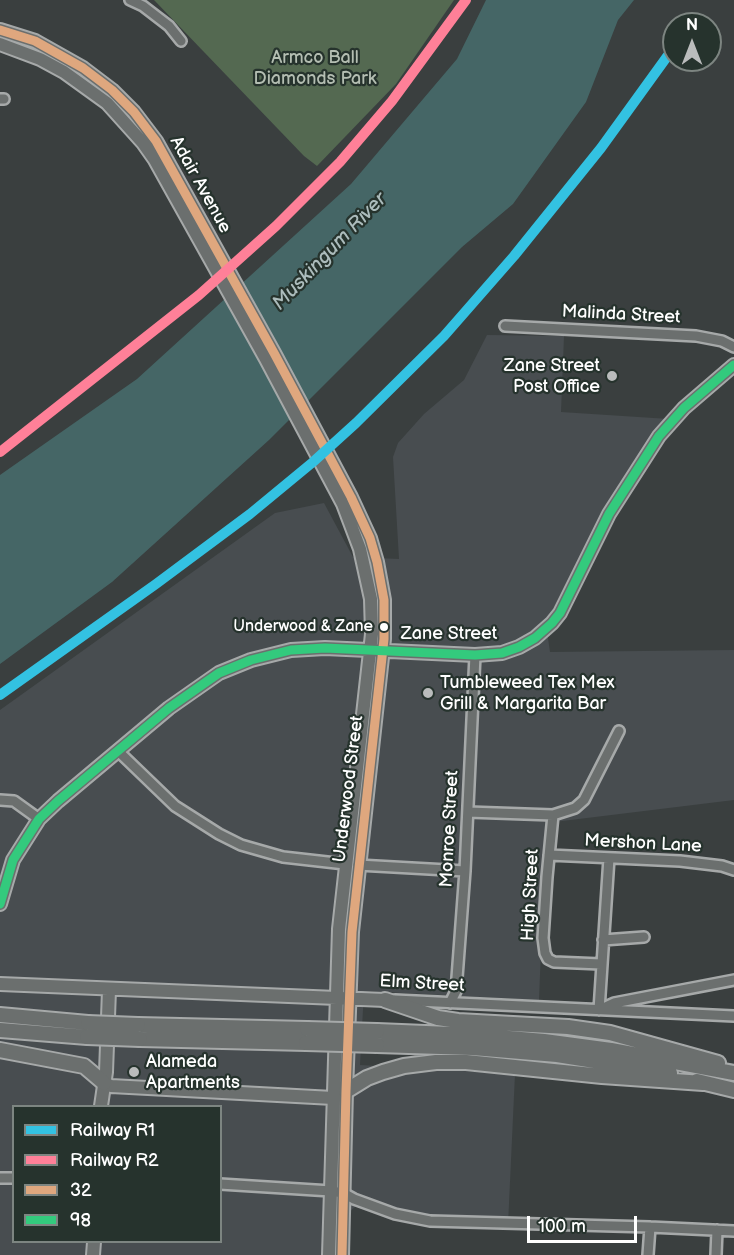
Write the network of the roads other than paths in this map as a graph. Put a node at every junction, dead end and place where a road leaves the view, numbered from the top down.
1 (130, 0) edge
2 (0, 30) edge
3 (181, 41) dead end
4 (0, 44) edge
5 (207, 245) junction
6 (505, 326) dead end
7 (734, 347) edge
8 (270, 356) joint
9 (734, 365) edge
10 (377, 651) junction
11 (475, 655) junction
12 (619, 731) dead end
13 (118, 751) junction
14 (0, 800) edge
15 (468, 812) junction
16 (553, 815) junction
17 (39, 819) junction
18 (549, 855) junction
19 (609, 858) junction
20 (345, 864) junction
21 (358, 865) junction
22 (734, 870) edge
23 (465, 871) junction
24 (0, 904) edge
25 (644, 937) dead end
26 (603, 940) junction
27 (601, 964) junction
28 (734, 980) edge
29 (0, 984) edge
30 (109, 990) junction
31 (343, 998) junction
32 (385, 1000) junction
33 (450, 1003) junction
34 (599, 1010) junction
35 (0, 1015) edge
36 (734, 1016) edge
37 (25, 1026) junction
38 (0, 1030) edge
39 (377, 1038) junction
40 (0, 1050) edge
41 (734, 1068) edge
42 (734, 1074) edge
43 (104, 1083) junction
44 (704, 1083) junction
45 (734, 1090) edge
46 (340, 1094) junction
47 (101, 1105) edge
48 (222, 1184) edge
49 (330, 1191) junction
50 (343, 1194) junction
51 (650, 1227) junction
52 (717, 1230) junction
53 (734, 1231) edge
54 (329, 1255) edge
55 (342, 1255) edge
56 (648, 1255) edge
57 (716, 1255) edge

1 - 3 street
2 - 5 main road, Adair Avenue
4 - 5 main road, Adair Avenue
5 - 8 main road, Adair Avenue
6 - 7 street, Malinda Street
8 - 10 main road, Underwood Street
9 - 11 main road, Zane Street
10 - 11 main road, Zane Street
10 - 13 main road, Zane Street
10 - 20 main road, Underwood Street
10 - 21 main road, Underwood Street
11 - 15 street, Monroe Street
12 - 16 street
13 - 17 main road, Zane Street
13 - 20 street
14 - 17 street
15 - 16 street
15 - 23 street, Monroe Street
16 - 18 street, High Street
17 - 24 main road, Zane Street
18 - 19 street, Mershon Lane
18 - 27 street, High Street
19 - 22 street, Mershon Lane
19 - 26 street
20 - 31 main road, Underwood Street
21 - 23 street
21 - 31 main road, Underwood Street
23 - 33 street, Monroe Street
25 - 26 street
26 - 27 street
27 - 34 street
28 - 34 street
29 - 30 main road, Elm Street
30 - 31 main road, Elm Street
30 - 43 main road
31 - 32 main road, Elm Street
31 - 46 main road, Underwood Street
32 - 33 street, Elm Street
32 - 41 highway
33 - 34 street, Elm Street
34 - 36 street, Elm Street
35 - 37 highway
37 - 38 highway
37 - 39 highway, bridge
39 - 42 highway
39 - 44 highway
40 - 43 highway
43 - 46 main road
43 - 47 main road
44 - 45 highway
44 - 46 highway
46 - 49 main road, Underwood Street
46 - 50 main road, Underwood Street
48 - 49 street
49 - 50 street
49 - 54 main road, Underwood Street
50 - 51 street
50 - 55 main road, Underwood Street
51 - 52 street
51 - 56 street
52 - 53 street
52 - 57 street

